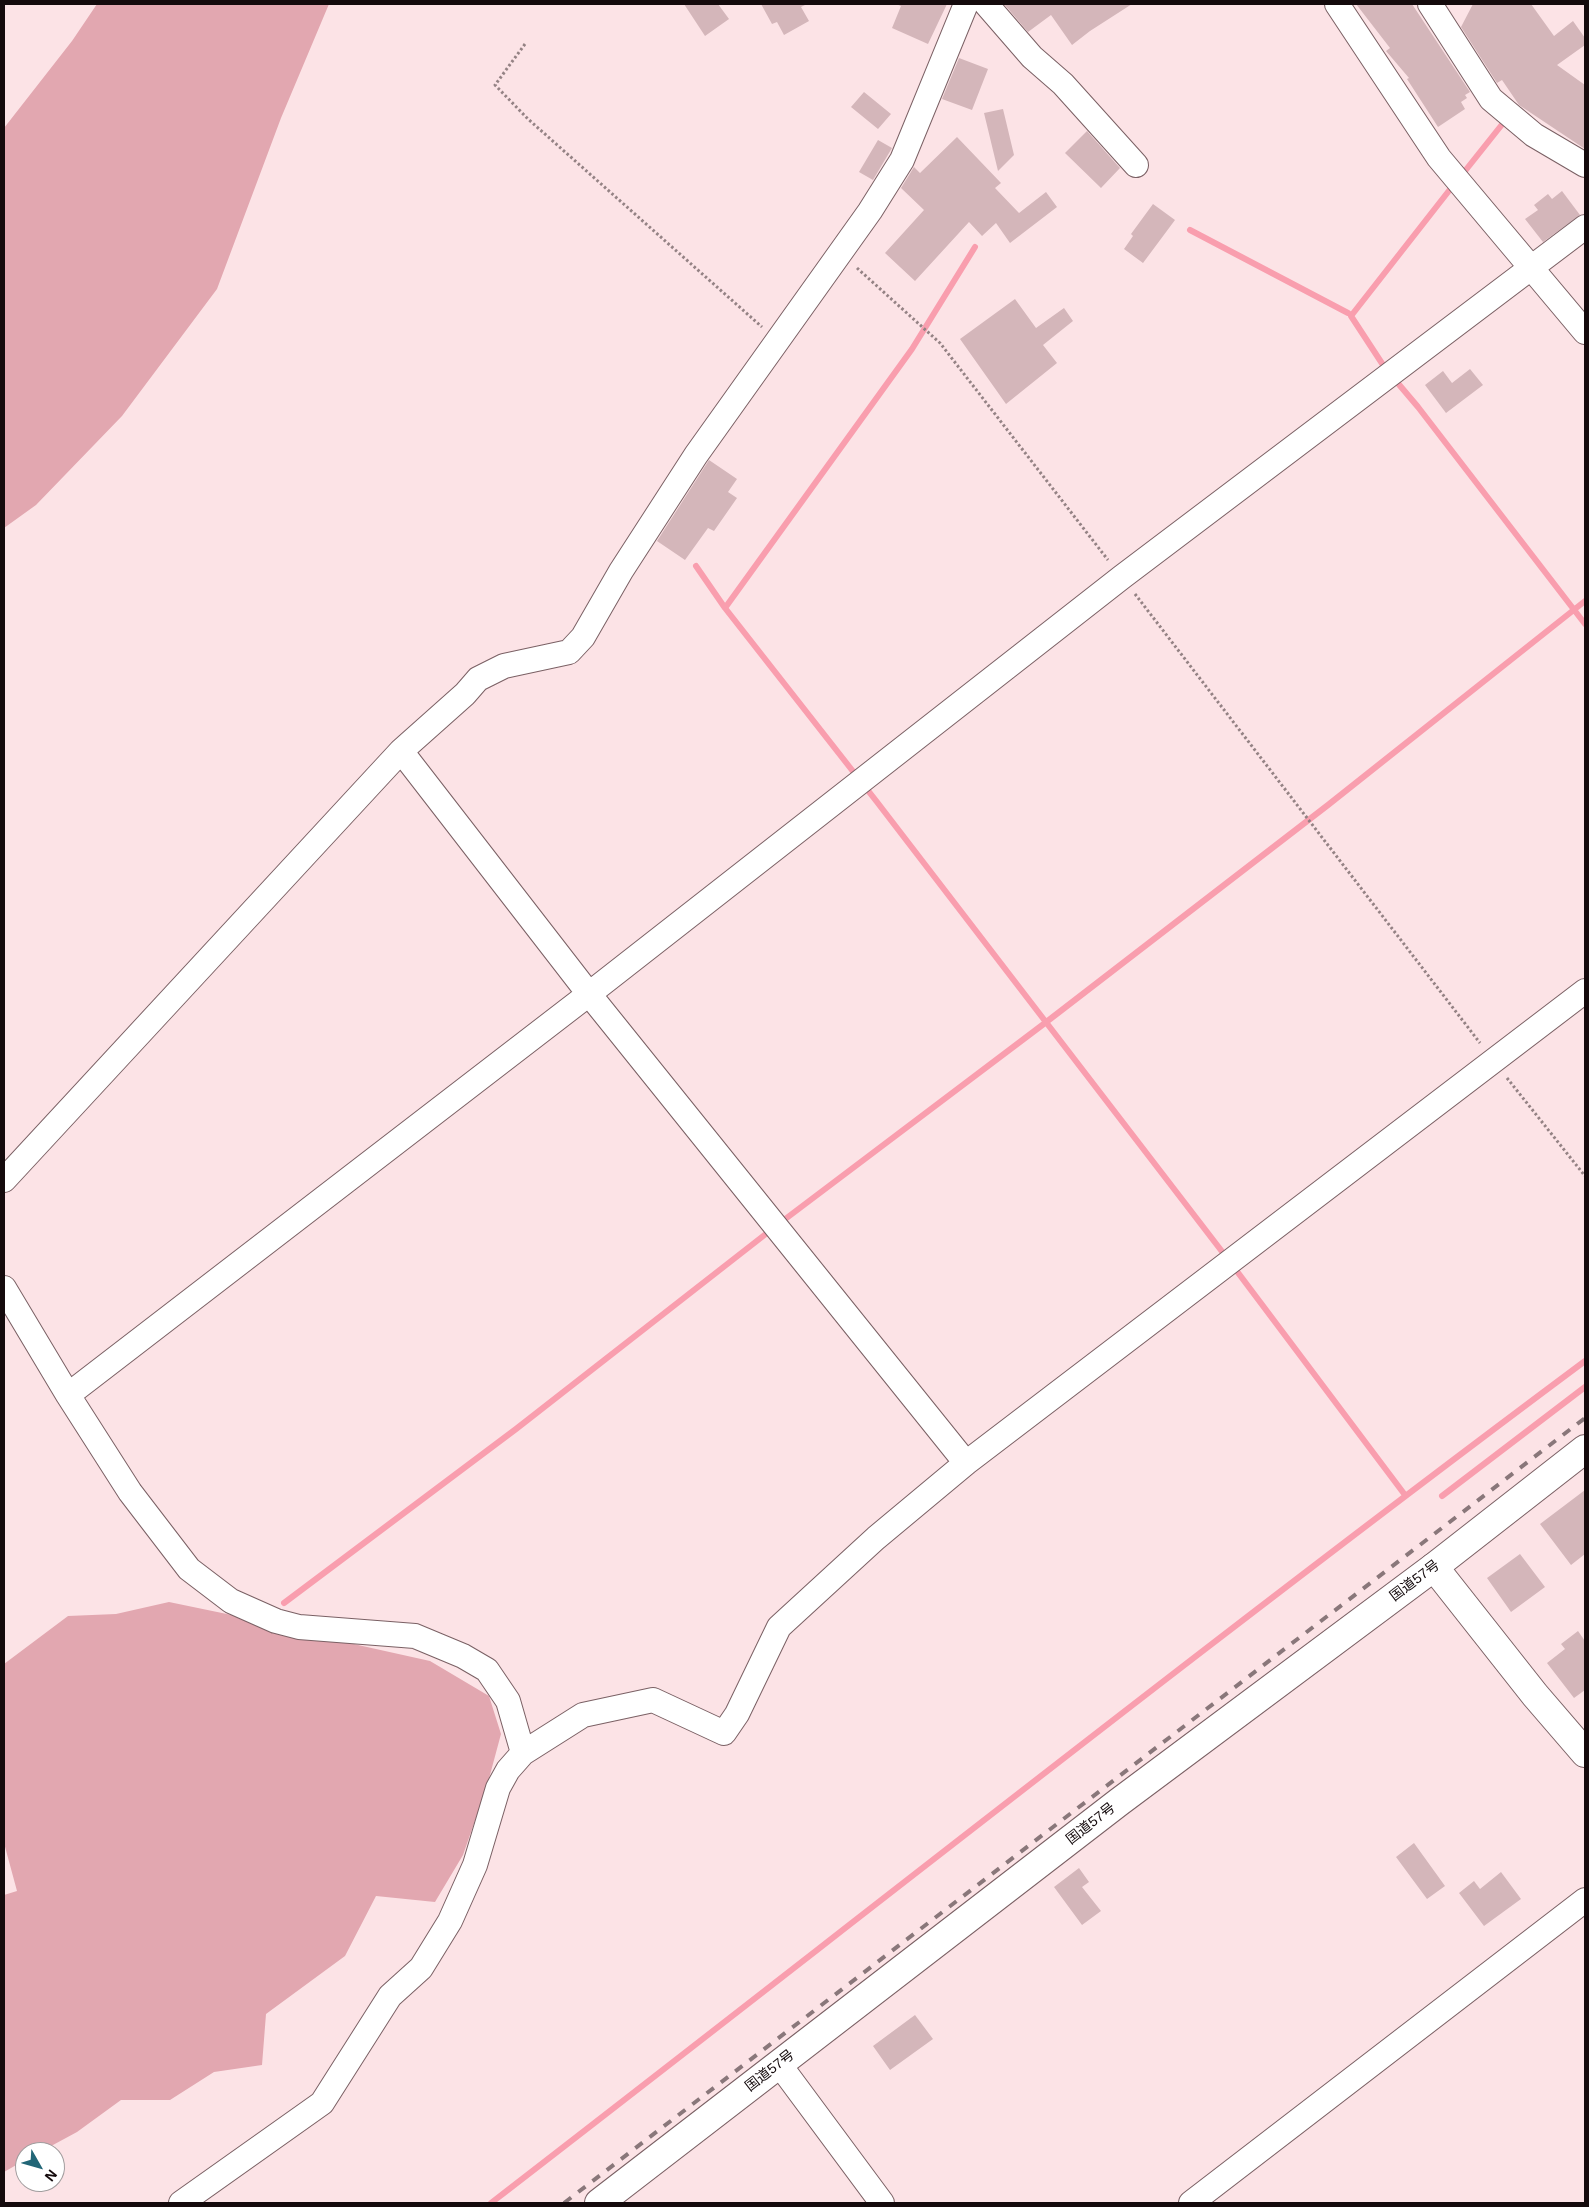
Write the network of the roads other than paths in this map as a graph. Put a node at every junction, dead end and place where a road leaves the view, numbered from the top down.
1 (966, 4) edge
2 (986, 4) edge
3 (1337, 4) edge
4 (1430, 4) edge
5 (1136, 164) dead end
6 (1585, 165) edge
7 (1585, 227) edge
8 (1531, 268) junction
9 (1585, 332) edge
10 (401, 751) junction
11 (1585, 991) edge
12 (589, 994) junction
13 (4, 1180) edge
14 (4, 1288) edge
15 (68, 1395) junction
16 (1585, 1449) edge
17 (966, 1463) junction
18 (1434, 1567) junction
19 (523, 1753) junction
20 (1585, 1753) edge
21 (1585, 1900) edge
22 (779, 2064) junction
23 (181, 2203) edge
24 (599, 2203) edge
25 (882, 2203) edge
26 (1191, 2203) edge

1 - 10 street
2 - 5 street
3 - 8 street
4 - 6 street
7 - 8 street
8 - 9 street
8 - 12 street
10 - 12 street
10 - 13 street
11 - 17 street
12 - 15 street
12 - 17 street
14 - 15 street
15 - 19 street
16 - 18 main road, 国道57号
17 - 19 street
18 - 20 main road
18 - 22 main road, 国道57号
19 - 23 street
21 - 26 street
22 - 24 main road, 国道57号
22 - 25 street

